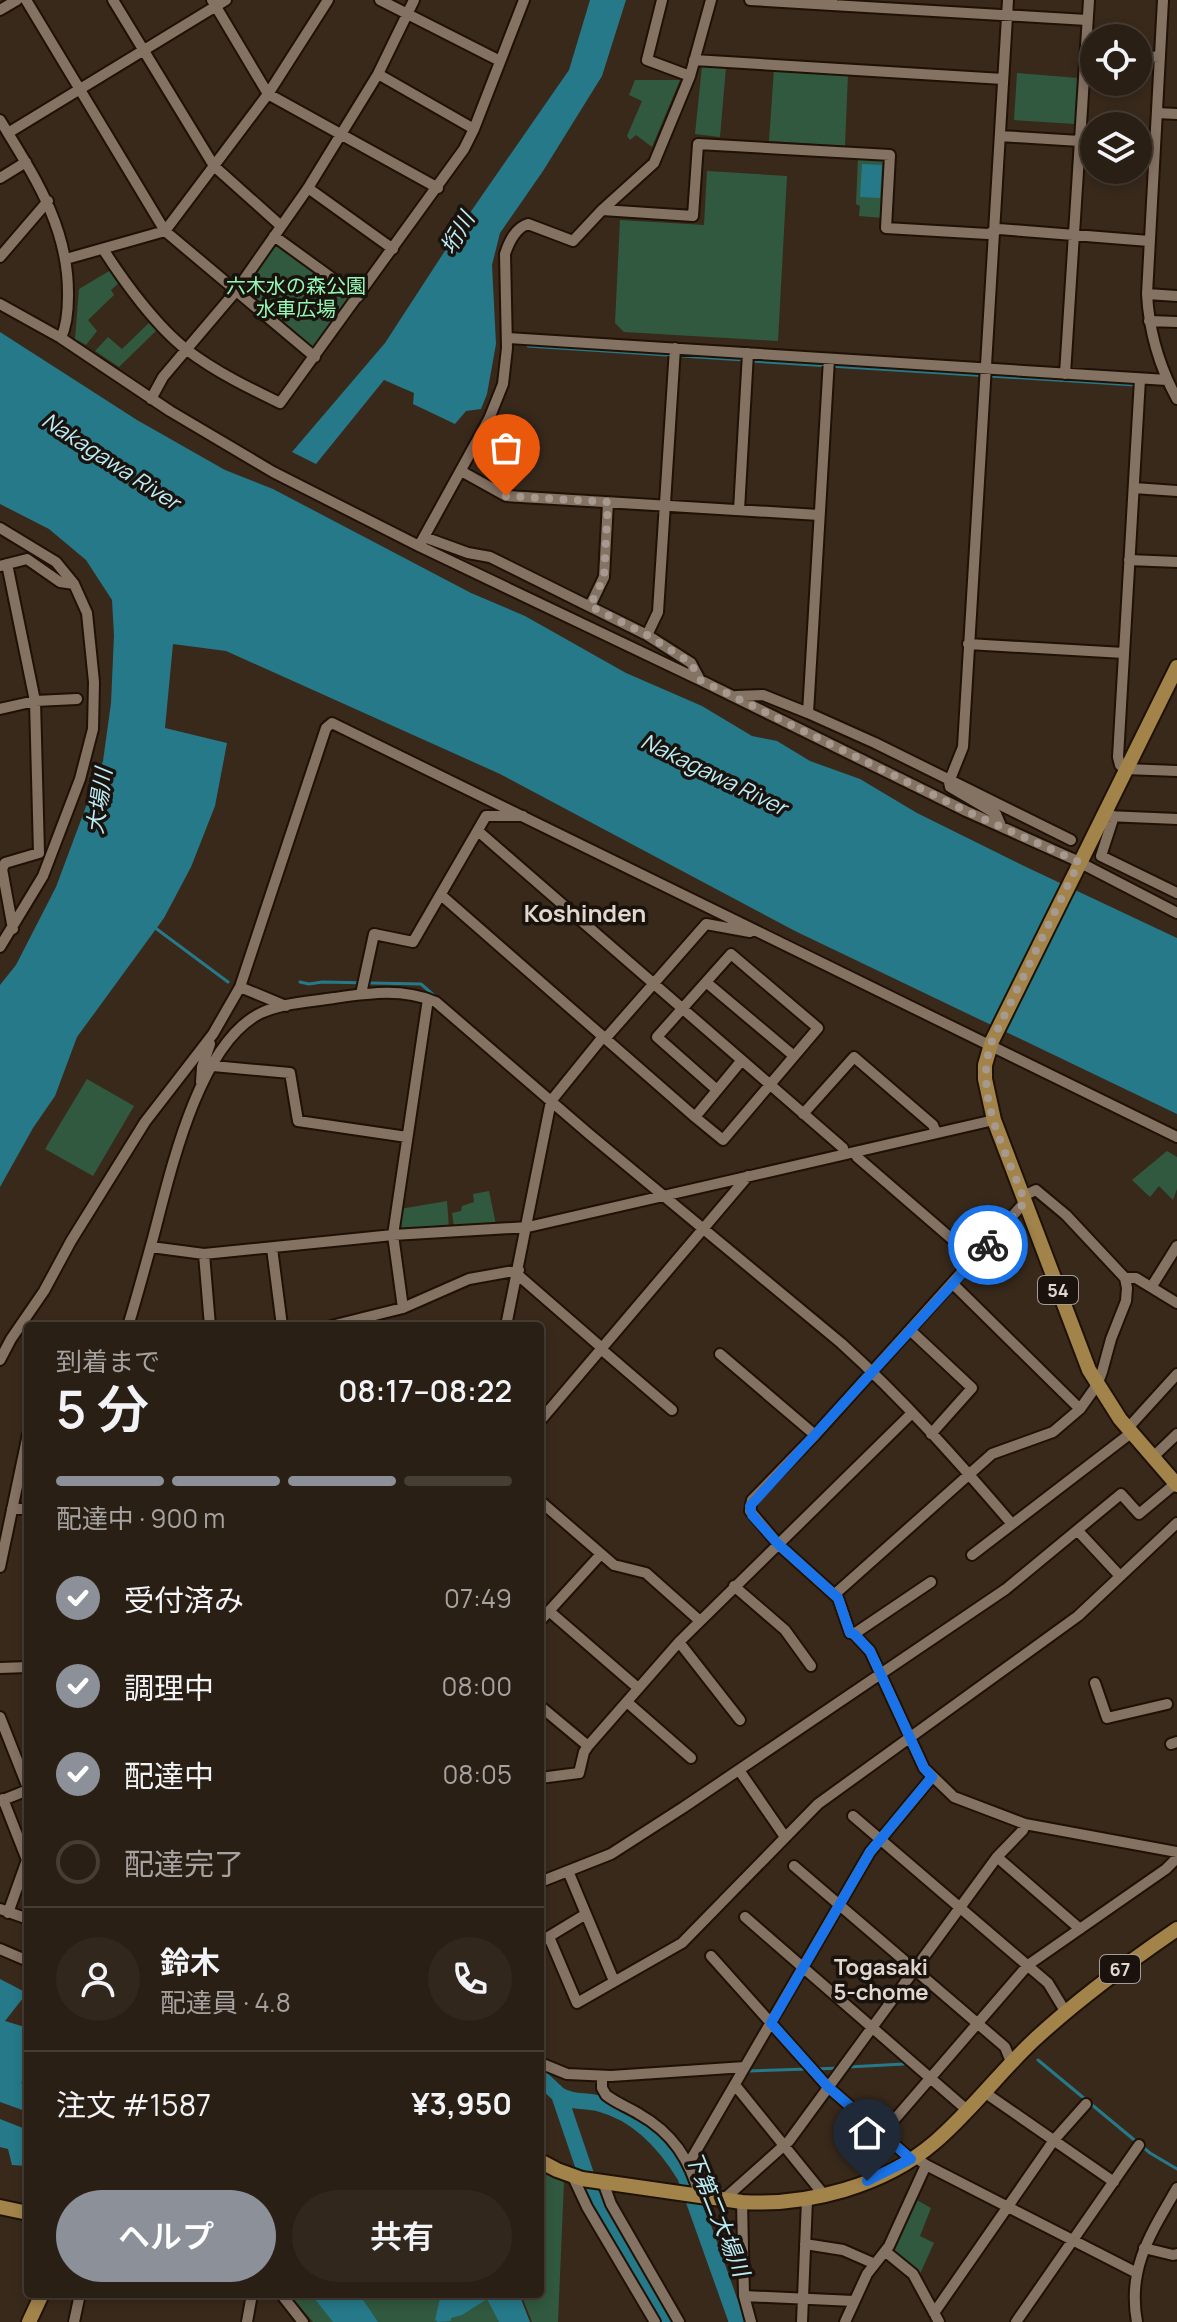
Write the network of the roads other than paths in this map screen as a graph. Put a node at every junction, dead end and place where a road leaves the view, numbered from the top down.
1 (17, 0) edge
2 (26, 0) edge
3 (113, 0) edge
4 (226, 0) edge
5 (328, 0) edge
6 (380, 0) edge
7 (414, 0) edge
8 (524, 0) edge
9 (662, 0) edge
10 (711, 0) edge
11 (750, 0) edge
12 (758, 0) edge
13 (960, 0) edge
14 (1008, 0) edge
15 (1089, 0) edge
16 (1163, 0) edge
17 (832, 2) edge
18 (214, 3) edge
19 (0, 10) edge
20 (960, 12) junction
21 (407, 14) junction
22 (1007, 15) junction
23 (1087, 20) junction
24 (1087, 24) edge
25 (144, 49) junction
26 (1152, 57) edge
27 (1160, 57) junction
28 (694, 60) junction
29 (500, 61) junction
30 (378, 74) junction
31 (690, 76) junction
32 (1003, 79) junction
33 (79, 89) junction
34 (268, 94) junction
35 (1157, 113) junction
36 (1177, 114) edge
37 (0, 120) edge
38 (474, 129) junction
39 (8, 133) junction
40 (341, 135) junction
41 (1000, 136) junction
42 (1080, 141) joint
43 (26, 162) junction
44 (214, 166) junction
45 (0, 178) edge
46 (308, 188) junction
47 (438, 188) junction
48 (48, 201) junction
49 (602, 210) junction
50 (281, 226) junction
51 (165, 231) junction
52 (994, 232) junction
53 (1074, 235) junction
54 (274, 236) junction
55 (1149, 241) junction
56 (103, 249) junction
57 (393, 249) junction
58 (0, 257) edge
59 (66, 259) junction
60 (236, 291) junction
61 (1147, 294) junction
62 (1177, 296) edge
63 (358, 297) junction
64 (0, 304) edge
65 (1149, 321) junction
66 (1177, 322) edge
67 (61, 338) junction
68 (507, 338) junction
69 (675, 348) junction
70 (186, 349) junction
71 (748, 353) junction
72 (315, 357) junction
73 (829, 365) junction
74 (986, 374) junction
75 (1065, 374) junction
76 (1140, 379) junction
77 (1167, 380) junction
78 (151, 399) junction
79 (1177, 399) edge
80 (461, 471) junction
81 (1134, 488) junction
82 (1177, 491) edge
83 (608, 502) junction
84 (665, 505) junction
85 (739, 510) junction
86 (819, 515) junction
87 (0, 528) edge
88 (422, 541) junction
89 (1129, 560) junction
90 (1177, 562) edge
91 (4, 565) edge
92 (74, 584) junction
93 (590, 606) junction
94 (647, 635) junction
95 (968, 644) junction
96 (1124, 653) junction
97 (1177, 667) edge
98 (700, 680) junction
99 (734, 696) junction
100 (77, 699) dead end
101 (35, 701) junction
102 (0, 709) edge
103 (808, 713) junction
104 (1125, 769) junction
105 (1177, 771) edge
106 (949, 782) junction
107 (525, 816) junction
108 (1108, 816) junction
109 (1177, 819) edge
110 (1001, 826) junction
111 (478, 831) junction
112 (1071, 840) dead end
113 (1077, 868) junction
114 (1177, 893) edge
115 (441, 895) junction
116 (1177, 913) edge
117 (13, 929) junction
118 (758, 933) junction
119 (0, 947) edge
120 (706, 982) junction
121 (653, 984) junction
122 (240, 987) junction
123 (361, 994) junction
124 (428, 999) junction
125 (286, 1006) junction
126 (682, 1009) junction
127 (213, 1034) junction
128 (604, 1039) junction
129 (991, 1044) junction
130 (794, 1056) junction
131 (742, 1060) junction
132 (213, 1066) junction
133 (201, 1084) junction
134 (770, 1085) junction
135 (717, 1090) junction
136 (551, 1101) junction
137 (803, 1114) junction
138 (695, 1117) junction
139 (994, 1120) junction
140 (936, 1133) junction
141 (407, 1137) junction
142 (1177, 1137) edge
143 (850, 1153) junction
144 (748, 1176) junction
145 (664, 1196) junction
146 (1024, 1199) junction
147 (528, 1227) junction
148 (703, 1229) junction
149 (393, 1235) junction
150 (1177, 1246) edge
151 (151, 1247) junction
152 (272, 1248) junction
153 (204, 1254) junction
154 (975, 1259) junction
155 (518, 1272) junction
156 (1125, 1278) junction
157 (953, 1284) junction
158 (1152, 1286) junction
159 (1177, 1303) edge
160 (403, 1308) junction
161 (372, 1321) edge
162 (129, 1322) edge
163 (210, 1322) edge
164 (281, 1322) edge
165 (507, 1322) edge
166 (910, 1330) junction
167 (602, 1348) junction
168 (720, 1354) dead end
169 (0, 1360) edge
170 (873, 1372) junction
171 (1177, 1374) edge
172 (1097, 1385) junction
173 (1080, 1409) junction
174 (672, 1410) dead end
175 (912, 1413) junction
176 (544, 1416) edge
177 (1130, 1431) junction
178 (931, 1434) junction
179 (1177, 1434) edge
180 (815, 1435) junction
181 (24, 1453) edge
182 (1153, 1457) junction
183 (970, 1475) junction
184 (1176, 1484) edge
185 (544, 1504) edge
186 (12, 1509) junction
187 (24, 1509) edge
188 (1177, 1523) edge
189 (1012, 1524) junction
190 (1078, 1531) junction
191 (778, 1544) junction
192 (601, 1554) junction
193 (972, 1555) dead end
194 (0, 1567) edge
195 (1120, 1576) junction
196 (931, 1582) dead end
197 (734, 1586) junction
198 (835, 1594) junction
199 (549, 1611) junction
200 (544, 1617) edge
201 (700, 1621) junction
202 (854, 1634) junction
203 (679, 1642) junction
204 (811, 1666) dead end
205 (24, 1667) edge
206 (0, 1668) edge
207 (882, 1675) junction
208 (1095, 1683) dead end
209 (638, 1688) junction
210 (627, 1702) junction
211 (1167, 1704) dead end
212 (544, 1709) edge
213 (0, 1717) edge
214 (740, 1720) dead end
215 (910, 1737) junction
216 (588, 1746) junction
217 (691, 1758) dead end
218 (739, 1770) junction
219 (544, 1777) edge
220 (932, 1777) junction
221 (24, 1779) edge
222 (24, 1791) edge
223 (2, 1800) edge
224 (853, 1816) dead end
225 (1025, 1824) junction
226 (785, 1837) junction
227 (881, 1839) junction
228 (24, 1853) edge
229 (1177, 1855) edge
230 (997, 1857) junction
231 (794, 1866) dead end
232 (24, 1867) edge
233 (568, 1871) junction
234 (544, 1880) edge
235 (839, 1905) junction
236 (960, 1907) junction
237 (4, 1911) edge
238 (586, 1914) junction
239 (745, 1917) dead end
240 (24, 1918) edge
241 (1080, 1929) junction
242 (1177, 1929) edge
243 (544, 1939) edge
244 (0, 1949) edge
245 (711, 1956) dead end
246 (24, 1959) edge
247 (1028, 1965) junction
248 (803, 1968) junction
249 (914, 1970) junction
250 (614, 1981) junction
251 (1065, 2011) junction
252 (771, 2023) junction
253 (978, 2023) junction
254 (872, 2028) junction
255 (1011, 2062) junction
256 (544, 2065) edge
257 (745, 2067) junction
258 (602, 2076) junction
259 (931, 2077) junction
260 (735, 2085) junction
261 (828, 2087) junction
262 (984, 2092) junction
263 (1086, 2104) dead end
264 (967, 2110) junction
265 (882, 2134) junction
266 (1054, 2140) junction
267 (783, 2145) junction
268 (1139, 2145) dead end
269 (917, 2160) junction
270 (544, 2163) edge
271 (689, 2163) junction
272 (578, 2178) junction
273 (602, 2182) junction
274 (1114, 2182) junction
275 (1177, 2188) edge
276 (824, 2195) junction
277 (695, 2196) junction
278 (723, 2200) junction
279 (807, 2200) junction
280 (742, 2202) junction
281 (0, 2207) edge
282 (1007, 2208) junction
283 (24, 2212) edge
284 (1074, 2239) junction
285 (805, 2244) junction
286 (1144, 2248) junction
287 (886, 2252) junction
288 (1177, 2254) edge
289 (875, 2264) junction
290 (1135, 2272) junction
291 (744, 2296) junction
292 (40, 2298) edge
293 (79, 2298) edge
294 (251, 2298) edge
295 (284, 2298) edge
296 (803, 2299) junction
297 (854, 2301) junction
298 (936, 2318) edge
299 (29, 2322) edge
300 (74, 2322) edge
301 (247, 2322) edge
302 (303, 2322) edge
303 (655, 2322) edge
304 (679, 2322) edge
305 (751, 2322) edge
306 (802, 2322) edge
307 (845, 2322) edge
308 (1016, 2322) edge
309 (1137, 2322) edge

1 - 19 street
2 - 33 street
3 - 25 street
4 - 18 street
5 - 34 street
6 - 21 street
7 - 21 street
8 - 29 street
9 - 31 street
10 - 28 street
11 - 12 street
12 - 17 street
13 - 20 street
14 - 22 street
15 - 23 street
16 - 27 street
17 - 20 street
18 - 25 street
18 - 34 street
20 - 22 street
21 - 29 street
21 - 30 street
22 - 23 street
22 - 32 street
23 - 24 street
25 - 33 street
25 - 44 street
26 - 27 street
27 - 35 street
28 - 31 street
28 - 32 street
29 - 38 street
30 - 38 street
30 - 40 street
31 - 49 street
32 - 41 street
33 - 39 street
33 - 51 street
34 - 40 street
34 - 44 street
35 - 36 street
35 - 55 street
37 - 39 street
38 - 47 street
39 - 43 street
40 - 46 street
40 - 47 street
41 - 42 street
41 - 52 street
42 - 53 street
43 - 45 street
43 - 48 street
44 - 50 street
44 - 51 street
46 - 50 street
46 - 57 street
47 - 57 street
48 - 58 street
48 - 59 street
49 - 52 street
49 - 68 street
50 - 54 street
51 - 56 street
51 - 60 street
52 - 53 street
52 - 74 street
53 - 55 street
53 - 75 street
54 - 60 street
54 - 63 street
55 - 61 street
56 - 59 street
56 - 70 street
57 - 63 street
59 - 67 street
60 - 70 street
60 - 72 street
61 - 62 street
61 - 65 street
63 - 72 street
64 - 67 street
65 - 66 street
65 - 77 street
67 - 78 street
68 - 69 street
68 - 80 street
69 - 71 street
69 - 84 street
70 - 72 street
70 - 78 street
71 - 73 street
71 - 85 street
73 - 74 street
73 - 86 street
74 - 75 street
74 - 95 street
75 - 76 street
76 - 77 street
76 - 81 street
77 - 79 street
78 - 88 street
80 - 83 street
80 - 88 street
81 - 82 street
81 - 89 street
83 - 84 street
83 - 93 street
84 - 85 street
84 - 94 street
85 - 86 street
86 - 103 street
87 - 92 street
88 - 93 street
88 - 98 street
89 - 90 street
89 - 96 street
91 - 92 street
91 - 101 street
92 - 117 street
93 - 94 street
94 - 98 street
95 - 96 street
95 - 106 street
96 - 104 street
97 - 104 main road, 54
98 - 99 street
99 - 103 street
99 - 110 street
100 - 101 street
101 - 102 street
101 - 117 street
103 - 106 street
104 - 105 street
104 - 108 main road, 54
106 - 110 street
106 - 112 street
107 - 111 street
107 - 118 street
107 - 122 street
108 - 109 street
108 - 113 main road, 54
108 - 114 street
110 - 113 street
111 - 115 street
111 - 121 street
113 - 116 street
113 - 129 main road, 54
115 - 123 street
115 - 128 street
117 - 119 street
118 - 121 street
118 - 129 street
120 - 126 street
120 - 130 street
120 - 130 street
121 - 126 street
121 - 128 street
122 - 125 street
122 - 127 street
123 - 124 street
123 - 125 street
124 - 136 street
124 - 141 street
125 - 132 street
126 - 131 street
126 - 135 street
127 - 133 street
127 - 169 street
128 - 136 street
128 - 138 street
129 - 139 main road, 54
129 - 142 street
130 - 134 street
131 - 134 street
131 - 135 street
132 - 133 street
132 - 141 street
133 - 151 street
134 - 137 street
134 - 138 street
135 - 138 street
136 - 145 street
136 - 147 street
137 - 140 street
137 - 143 street
139 - 140 street
139 - 146 main road, 54
140 - 143 street
141 - 149 street
143 - 144 street
143 - 154 street
144 - 145 street
144 - 148 street
145 - 147 street
145 - 148 street
146 - 154 street
146 - 156 street
146 - 172 main road, 54
147 - 149 street
147 - 155 street
148 - 167 street
148 - 170 street
149 - 152 street
149 - 160 street
150 - 158 street
151 - 153 street
151 - 162 street
152 - 153 street
152 - 164 street
153 - 163 street
154 - 157 street
155 - 160 street
155 - 165 street
155 - 167 street
156 - 158 street
156 - 172 street
157 - 166 street
157 - 173 street
158 - 159 street
160 - 161 street
166 - 170 street
166 - 178 street
167 - 174 street
167 - 176 street
168 - 180 street
170 - 175 street
170 - 180 street
171 - 177 street
172 - 173 street
172 - 177 main road, 54
173 - 183 street
175 - 178 street
175 - 191 street
177 - 182 main road, 54
177 - 189 street
178 - 183 street
179 - 182 street
180 - 191 street
181 - 186 street
182 - 184 main road, 54
183 - 189 street
183 - 198 street
184 - 190 street
185 - 192 street
186 - 187 street
186 - 194 street
188 - 195 street
189 - 193 street
190 - 195 street
190 - 207 street
191 - 197 street
191 - 198 street
192 - 199 street
192 - 201 street
195 - 215 street
196 - 202 street
197 - 201 street
197 - 204 street
198 - 202 street
199 - 200 street
199 - 209 street
201 - 203 street
202 - 207 street
203 - 209 street
203 - 214 street
205 - 206 street
207 - 215 street
207 - 218 street
208 - 211 street
209 - 210 street
210 - 216 street
210 - 217 street
212 - 216 street
213 - 221 street
215 - 220 street
215 - 226 street
216 - 219 street
218 - 226 street
218 - 233 street
220 - 225 street
220 - 227 street
222 - 223 street
223 - 228 street
224 - 227 street
225 - 229 street
225 - 230 street
226 - 250 street
227 - 235 street
227 - 236 street
229 - 241 street
230 - 236 street
230 - 241 street
231 - 235 street
232 - 237 street
233 - 234 street
233 - 238 street
235 - 248 street
235 - 249 street
236 - 247 street
236 - 249 street
237 - 240 street
238 - 243 street
238 - 250 street
239 - 248 street
241 - 247 street
242 - 251 main road, 67
243 - 250 street
244 - 246 street
245 - 252 street
247 - 251 street
247 - 253 street
248 - 252 street
248 - 254 street
249 - 253 street
249 - 254 street
251 - 255 main road, 67
252 - 257 street
252 - 261 street
253 - 255 street
253 - 259 street
254 - 259 street
254 - 261 street
255 - 262 main road, 67
256 - 258 street
257 - 258 street
257 - 260 street
258 - 271 street
259 - 264 street
259 - 265 street
260 - 267 street
260 - 271 street
261 - 265 street
261 - 267 street
262 - 264 main road, 67
262 - 266 street
263 - 266 street
264 - 269 main road, 67
265 - 269 street
266 - 274 street
266 - 282 street
267 - 276 street
267 - 278 street
268 - 274 street
269 - 276 main road, 67
269 - 282 street
269 - 287 street
270 - 272 main road, 67
271 - 277 street
272 - 273 main road, 67
272 - 303 street
273 - 277 main road, 67
273 - 304 street
274 - 284 street
275 - 286 street
276 - 279 main road, 67
277 - 278 main road, 67
278 - 280 main road, 67
279 - 280 main road, 67
279 - 285 street
280 - 291 street
281 - 283 main road
282 - 284 street
282 - 298 street
284 - 290 street
284 - 308 street
285 - 289 street
285 - 296 street
286 - 288 street
286 - 290 street
287 - 289 street
287 - 298 street
289 - 297 street
290 - 309 street
291 - 296 street
291 - 305 street
292 - 299 main road
293 - 300 street
294 - 301 street
295 - 302 street
296 - 297 street
296 - 306 street
297 - 307 street

